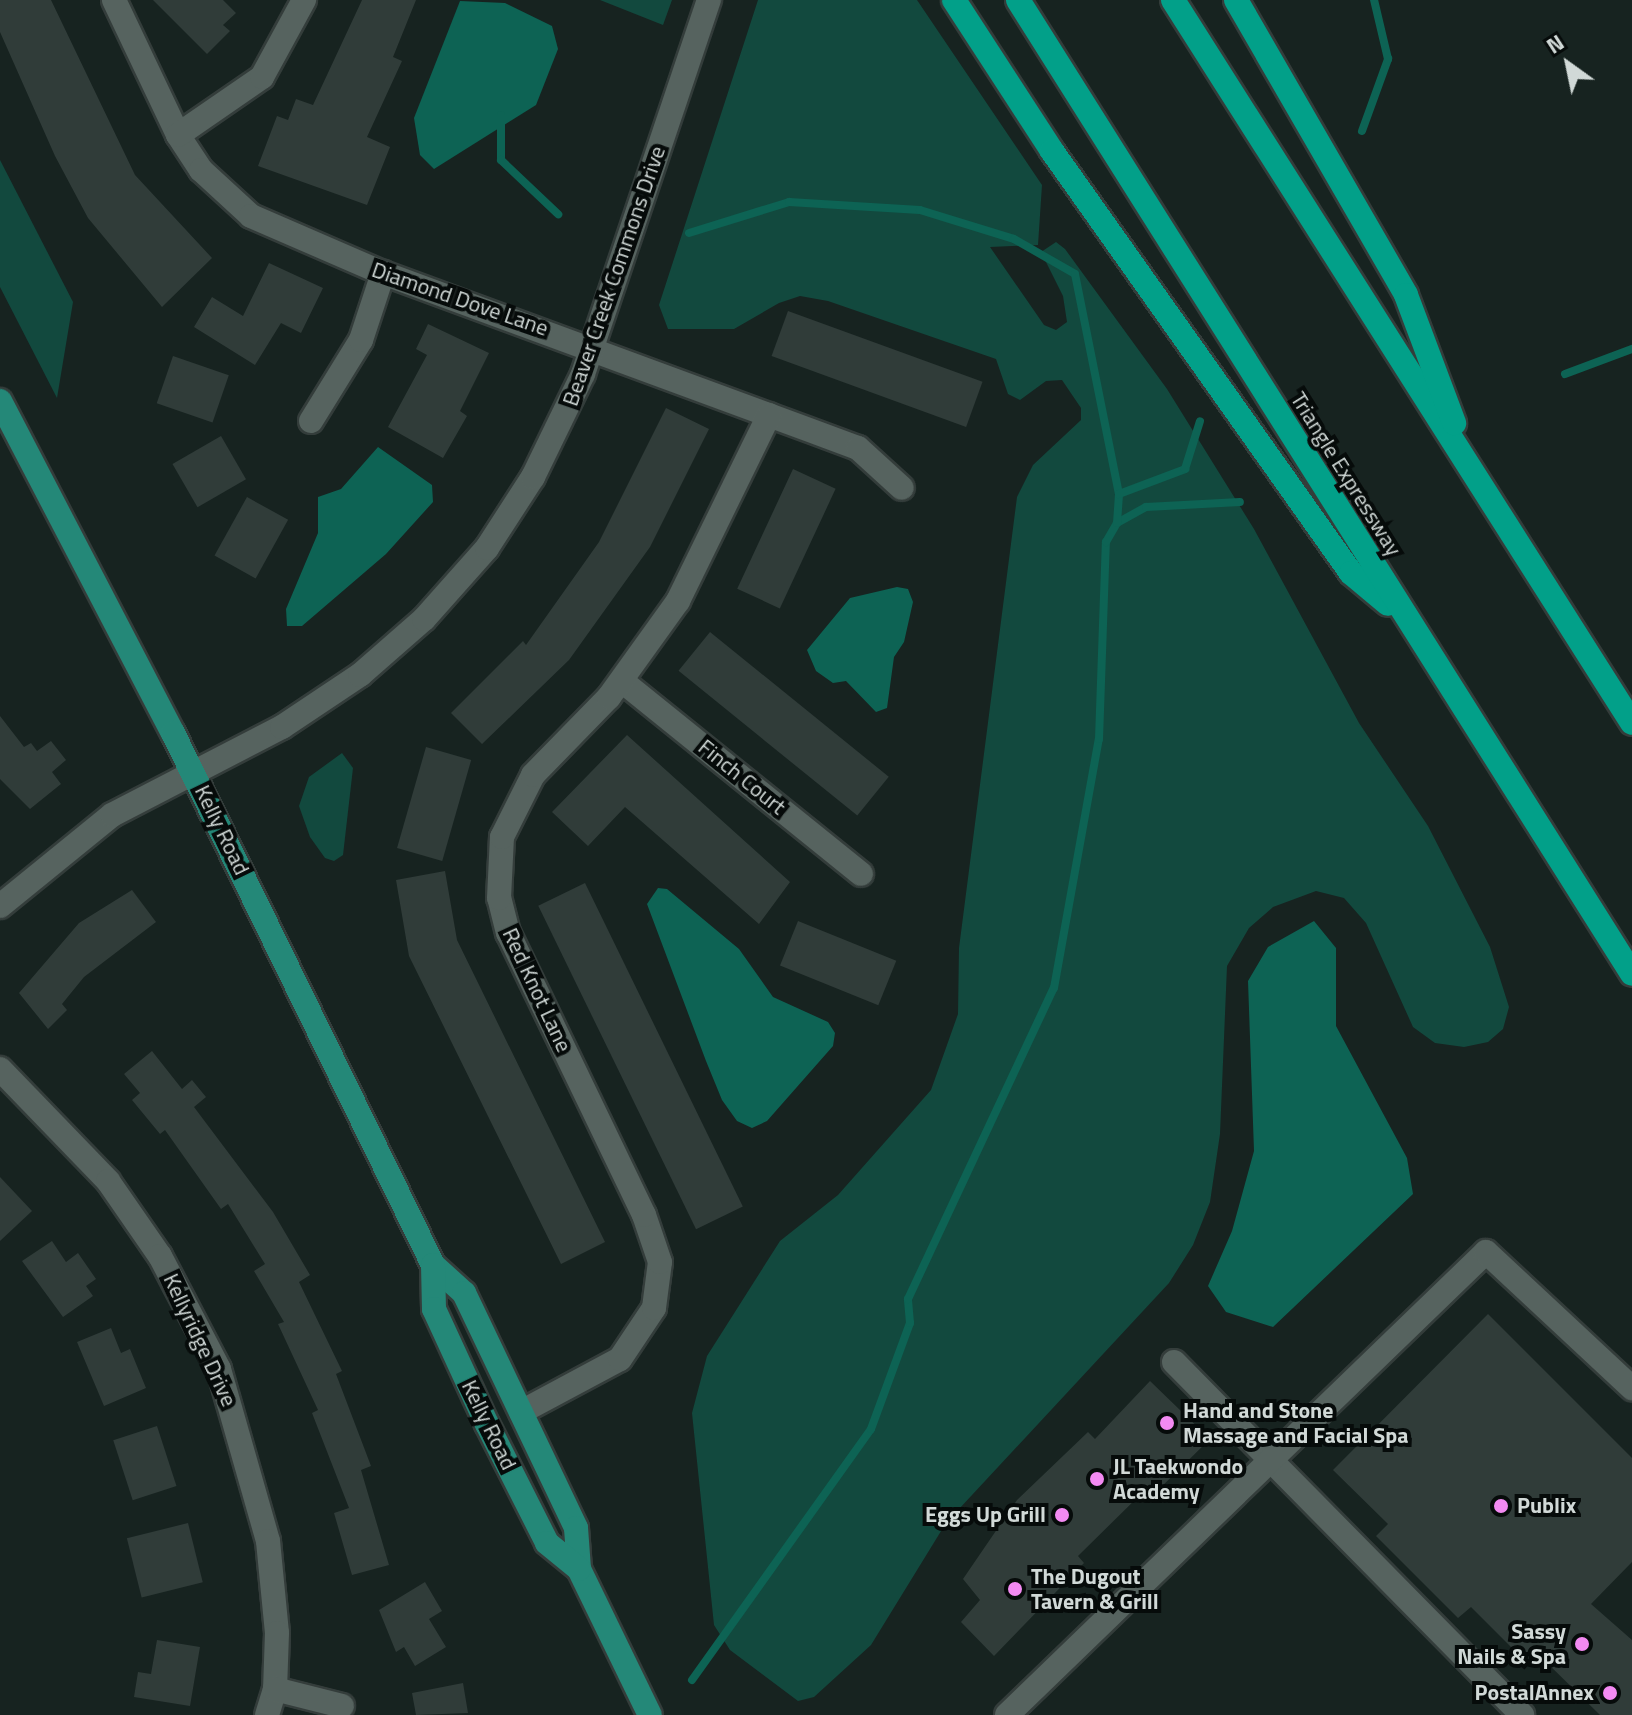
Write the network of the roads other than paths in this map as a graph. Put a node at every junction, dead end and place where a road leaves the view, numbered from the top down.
1 (114, 0) edge
2 (304, 0) edge
3 (709, 0) edge
4 (954, 0) edge
5 (1018, 0) edge
6 (1173, 0) edge
7 (1236, 0) edge
8 (178, 135) junction
9 (383, 273) junction
10 (593, 346) junction
11 (0, 401) edge
12 (769, 415) junction
13 (311, 421) dead end
14 (1472, 470) junction
15 (902, 488) dead end
16 (1405, 619) junction
17 (622, 681) junction
18 (1632, 723) edge
19 (194, 775) junction
20 (861, 874) dead end
21 (4, 893) edge
22 (1632, 974) edge
23 (0, 1069) edge
24 (433, 1265) junction
25 (1174, 1362) dead end
26 (1632, 1388) edge
27 (521, 1412) junction
28 (1270, 1459) junction
29 (579, 1569) junction
30 (275, 1689) junction
31 (342, 1706) dead end
32 (267, 1715) edge
33 (650, 1715) edge
34 (1007, 1715) edge
35 (1522, 1715) edge

1 - 8 street, Diamond Dove Lane
2 - 8 street
3 - 10 street, Beaver Creek Commons Drive
4 - 16 highway
5 - 16 highway, Triangle Expressway
6 - 14 highway
7 - 14 highway
8 - 9 street, Diamond Dove Lane
9 - 10 street, Diamond Dove Lane
9 - 13 street
10 - 12 street, Diamond Dove Lane
10 - 19 street, Beaver Creek Commons Drive
11 - 19 main road, Kelly Road
12 - 15 street, Diamond Dove Lane
12 - 17 street, Red Knot Lane
14 - 18 highway
16 - 22 highway, Triangle Expressway
17 - 20 street, Finch Court
17 - 27 street, Red Knot Lane
19 - 21 street, Beaver Creek Commons Drive
19 - 24 main road, Kelly Road
23 - 30 street, Kellyridge Drive
24 - 27 main road, Kelly Road
24 - 29 main road, Kelly Road
25 - 28 street
26 - 28 street
27 - 29 main road, Kelly Road
28 - 34 street
28 - 35 street
29 - 33 main road, Kelly Road
30 - 31 street
30 - 32 street, Kellyridge Drive

